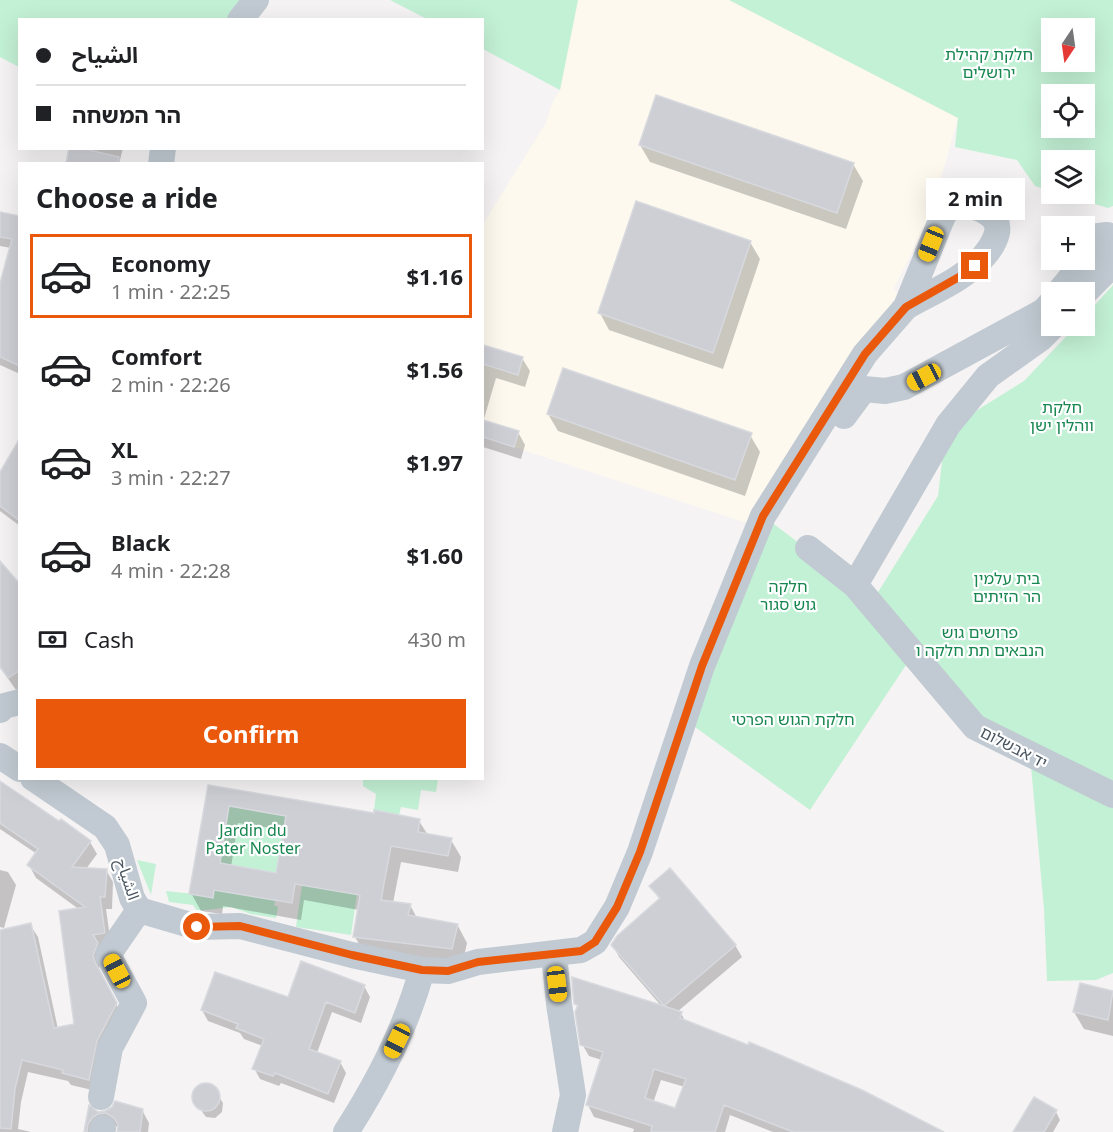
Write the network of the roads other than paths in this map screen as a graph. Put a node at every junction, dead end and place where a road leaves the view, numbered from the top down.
1 (256, 0) edge
2 (242, 18) edge
3 (1113, 246) edge
4 (1113, 253) edge
5 (1067, 282) edge
6 (1095, 282) edge
7 (906, 307) dead end
8 (1041, 313) edge
9 (1043, 336) edge
10 (763, 516) junction
11 (808, 548) dead end
12 (855, 585) junction
13 (18, 702) edge
14 (0, 710) edge
15 (0, 756) edge
16 (18, 769) edge
17 (36, 780) edge
18 (1113, 795) edge
19 (139, 910) junction
20 (554, 954) junction
21 (422, 970) junction
22 (100, 1097) dead end
23 (346, 1132) edge
24 (565, 1132) edge

1 - 2 street
3 - 5 street
4 - 6 street
7 - 10 street
8 - 10 street
9 - 12 street
10 - 20 street, الشياح
11 - 12 street, יד אבשלום
12 - 18 street, יד אבשלום
13 - 14 street
15 - 16 street
17 - 19 street, الشياح
19 - 21 street, الشياح
19 - 22 street
20 - 21 street, الشياح
20 - 24 street
21 - 23 street

